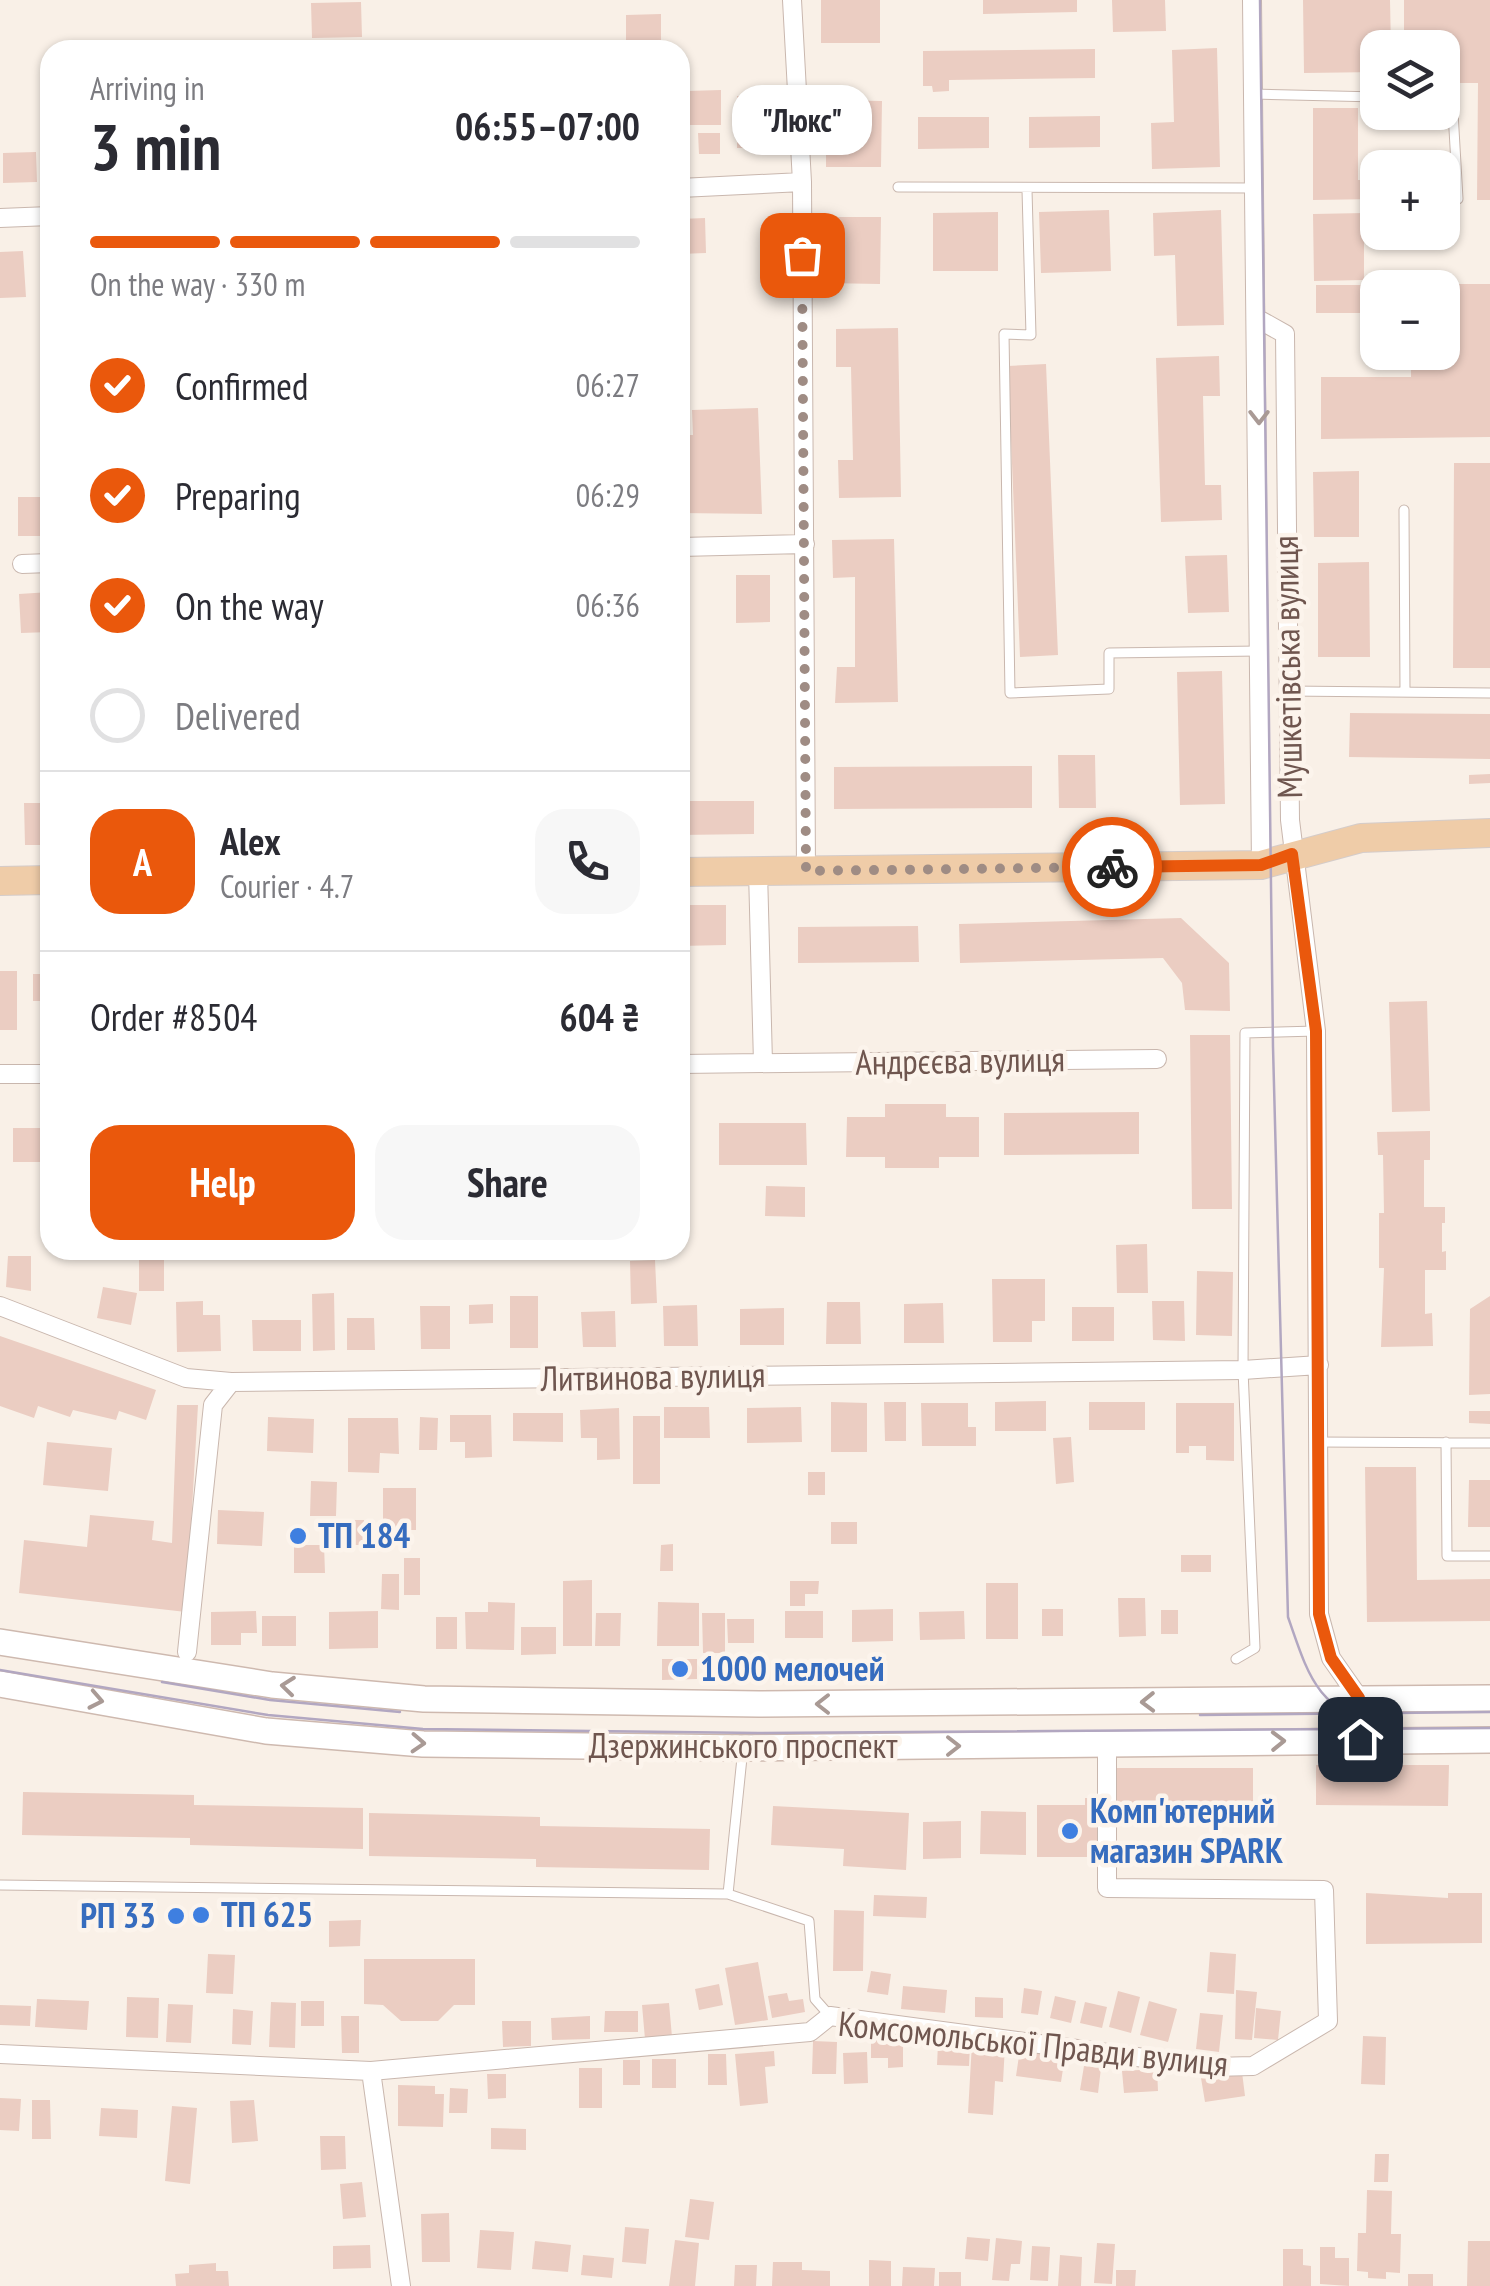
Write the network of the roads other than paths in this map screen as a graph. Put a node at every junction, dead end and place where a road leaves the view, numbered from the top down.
1 (792, 0) edge
2 (1252, 0) edge
3 (1254, 94) junction
4 (1360, 97) edge
5 (802, 182) junction
6 (898, 187) dead end
7 (690, 188) edge
8 (1256, 188) junction
9 (1028, 190) junction
10 (40, 216) edge
11 (0, 218) edge
12 (1258, 319) junction
13 (1404, 510) dead end
14 (805, 544) junction
15 (690, 547) edge
16 (40, 563) edge
17 (22, 564) dead end
18 (1259, 650) junction
19 (1288, 691) junction
20 (1405, 692) junction
21 (1490, 693) edge
22 (1490, 833) edge
23 (1292, 854) junction
24 (1261, 865) junction
25 (758, 871) junction
26 (806, 871) junction
27 (690, 872) edge
28 (40, 880) edge
29 (0, 881) edge
30 (1316, 1031) junction
31 (1158, 1059) dead end
32 (763, 1063) junction
33 (690, 1064) edge
34 (0, 1074) edge
35 (40, 1074) edge
36 (0, 1306) edge
37 (1319, 1365) junction
38 (1243, 1370) junction
39 (230, 1382) junction
40 (1318, 1442) junction
41 (1446, 1442) junction
42 (1490, 1443) edge
43 (1490, 1556) edge
44 (0, 1642) edge
45 (187, 1652) dead end
46 (1236, 1659) dead end
47 (0, 1684) edge
48 (1359, 1698) junction
49 (1490, 1698) edge
50 (1360, 1739) junction
51 (1490, 1740) edge
52 (1106, 1745) junction
53 (743, 1748) junction
54 (0, 1885) edge
55 (728, 1894) junction
56 (830, 2016) junction
57 (0, 2054) edge
58 (371, 2071) junction
59 (401, 2286) edge

1 - 5 street
2 - 3 street, Мушкетівська вулиця
3 - 4 lane
3 - 8 street, Мушкетівська вулиця
5 - 7 street
5 - 14 street
6 - 9 lane
8 - 9 lane
8 - 12 street, Мушкетівська вулиця
9 - 18 lane
10 - 11 street
12 -> 18 street, Мушкетівська вулиця
12 - 19 street, Мушкетівська вулиця
13 - 20 lane
14 - 15 street
14 - 26 street
16 - 17 street
18 - 24 street, Мушкетівська вулиця
19 - 20 lane
19 - 23 street, Мушкетівська вулиця
20 - 21 lane
22 - 23 main road
23 - 24 main road
23 - 30 street, Мушкетівська вулиця
24 - 26 main road
25 - 26 main road
25 - 27 main road
25 - 32 street
28 - 29 main road
30 - 37 street, Мушкетівська вулиця
30 - 38 lane
31 - 32 street, Андрєєва вулиця
32 - 33 street, Андрєєва вулиця
34 - 35 street
36 - 39 street, Литвинова вулиця
37 - 38 street, Литвинова вулиця
37 - 40 street, Мушкетівська вулиця
38 - 39 street, Литвинова вулиця
38 - 46 lane
39 - 45 street
40 - 41 lane
40 - 48 street, Мушкетівська вулиця
41 - 42 lane
41 - 43 lane
48 -> 44 street, Дзержинського проспект
47 -> 53 street, Дзержинського проспект
48 - 49 street, Дзержинського проспект
48 - 50 street
50 - 51 street, Дзержинського проспект
52 -> 50 street, Дзержинського проспект
53 -> 52 street, Дзержинського проспект
52 - 56 street, Комсомольської Правди вулиця
53 - 55 lane
54 - 55 lane
55 - 56 lane
56 - 58 street, Комсомольської Правди вулиця
57 - 58 street, Комсомольської Правди вулиця
58 - 59 street

